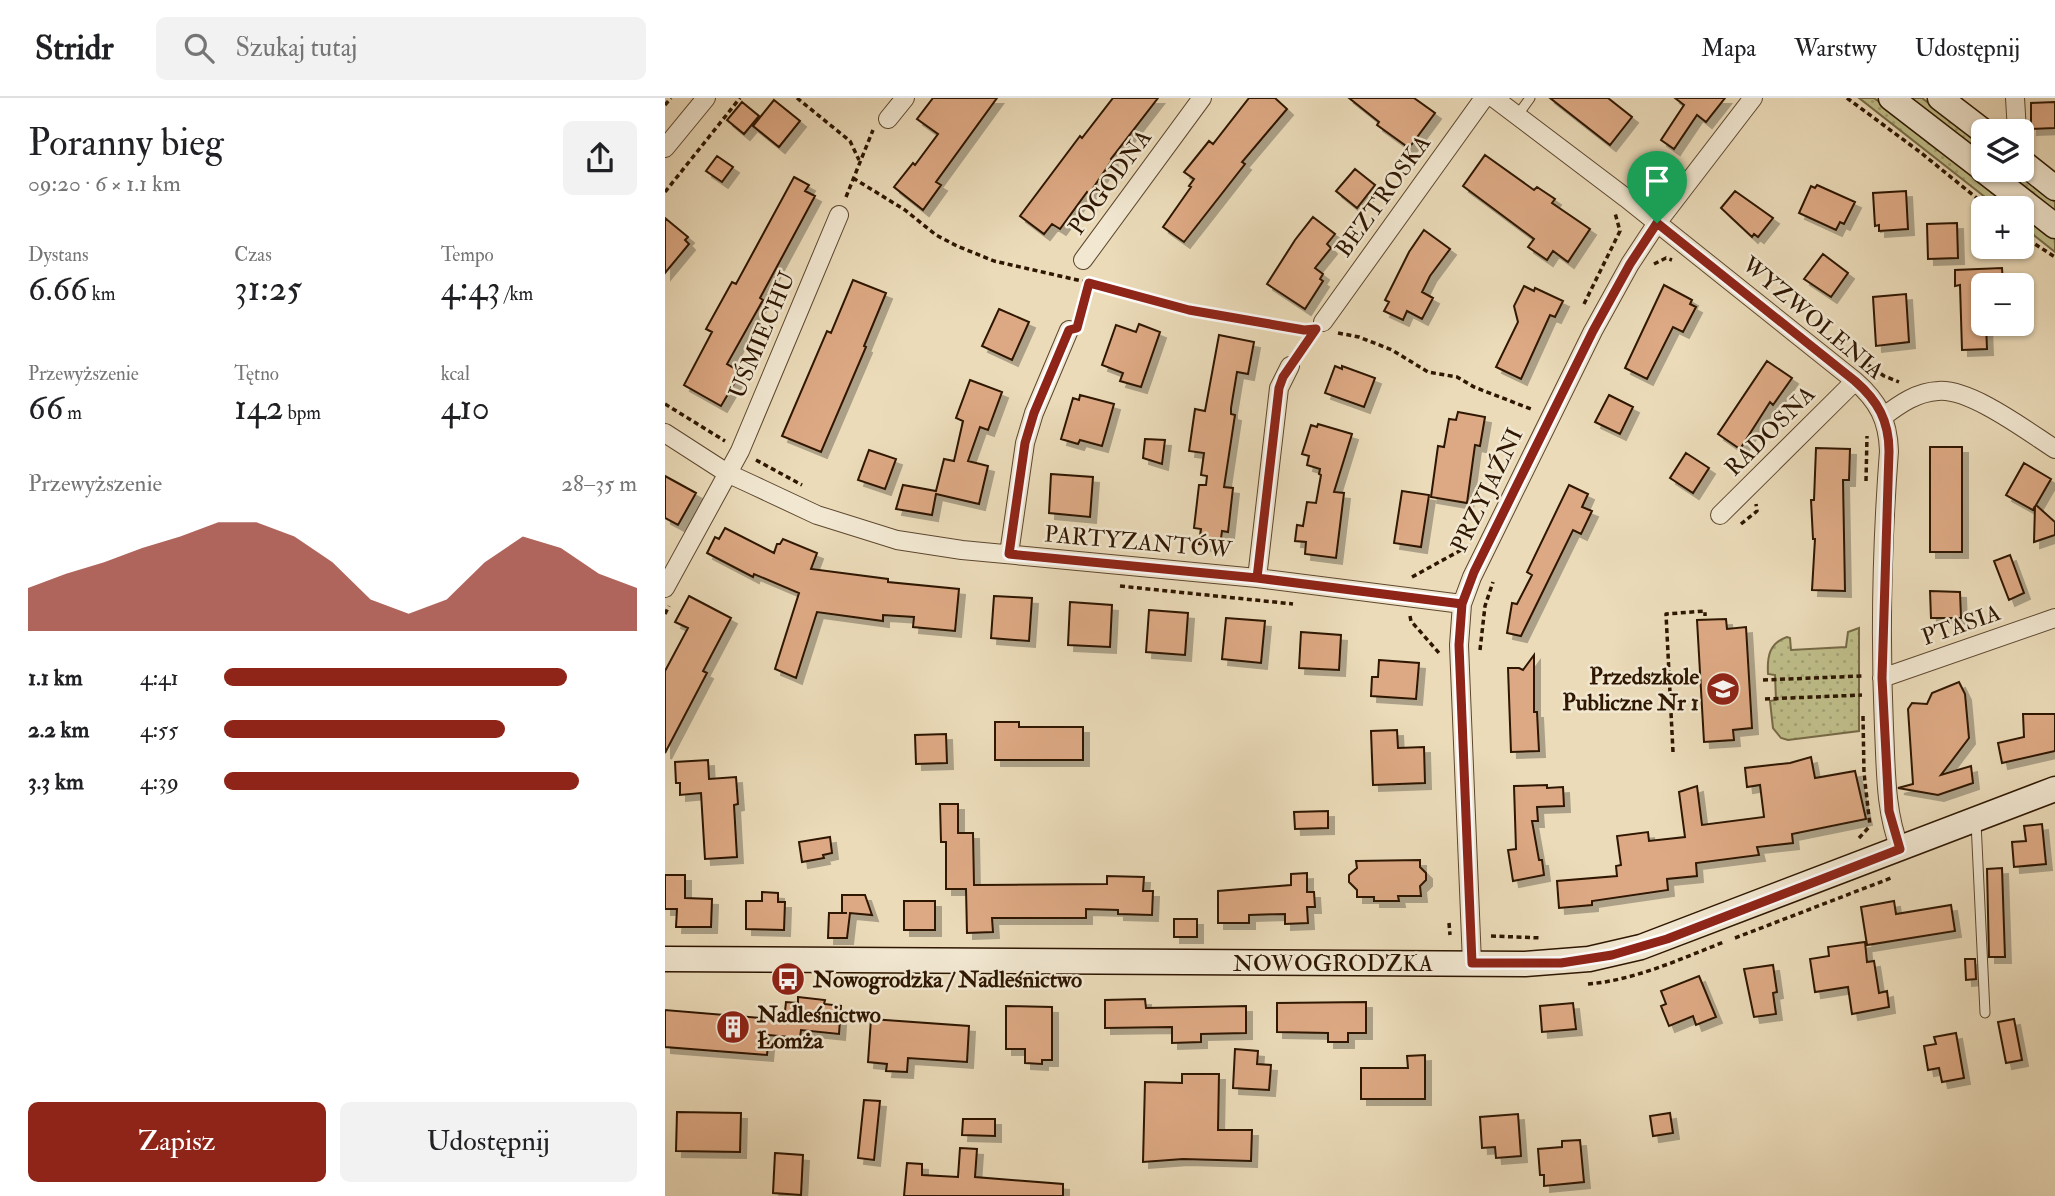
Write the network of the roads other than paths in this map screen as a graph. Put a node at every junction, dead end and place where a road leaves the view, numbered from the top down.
1 (706, 98) edge
2 (905, 98) edge
3 (1202, 98) edge
4 (1484, 98) edge
5 (1494, 98) edge
6 (1530, 98) edge
7 (1753, 98) edge
8 (1891, 98) edge
9 (1940, 98) edge
10 (2015, 98) edge
11 (1517, 116) junction
12 (888, 119) road end
13 (2016, 119) edge
14 (1971, 122) edge
15 (665, 148) edge
16 (1971, 160) edge
17 (2034, 171) edge
18 (1999, 182) edge
19 (2055, 188) edge
20 (839, 215) road end
21 (1657, 223) junction
22 (2055, 226) edge
23 (1083, 260) road end
24 (1319, 326) road end
25 (1069, 330) road end
26 (1290, 366) road end
27 (1855, 381) junction
28 (1884, 416) junction
29 (665, 433) edge
30 (2055, 449) edge
31 (727, 473) junction
32 (1720, 515) dead end
33 (1009, 554) junction
34 (1257, 578) junction
35 (665, 588) edge
36 (1462, 604) junction
37 (2055, 618) edge
38 (1882, 678) junction
39 (2055, 789) edge
40 (1976, 820) junction
41 (1900, 849) junction
42 (665, 959) edge
43 (1472, 963) junction
44 (1986, 1013) dead end

1 - 15 street
2 - 12 street
3 - 23 street, POGODNA
4 - 24 street, BEZTROSKA
5 - 11 street, WYZWOLENIA
6 - 11 lane
7 - 21 street, PRZYJAŹNI
8 - 16 street
9 - 14 street
10 - 13 street
11 - 21 street, WYZWOLENIA
17 - 19 street
18 - 22 street
20 - 31 street, UŚMIECHU
21 - 27 street, WYZWOLENIA
21 - 36 street, PRZYJAŹNI
25 - 33 street
26 - 34 street
27 - 28 street, WYZWOLENIA
27 - 32 street, RADOSNA
28 - 30 street
28 - 38 street, WYZWOLENIA
29 - 31 street, PARTYZANTÓW
31 - 33 street, PARTYZANTÓW
31 - 35 street, UŚMIECHU
33 - 34 street, PARTYZANTÓW
34 - 36 street, PARTYZANTÓW
36 - 43 street, PRZYJAŹNI
37 - 38 street, PTASIA
38 - 41 street, WYZWOLENIA
39 - 40 street, NOWOGRODZKA
40 - 41 street, NOWOGRODZKA
40 - 44 lane
41 - 43 street, NOWOGRODZKA
42 - 43 street, NOWOGRODZKA

